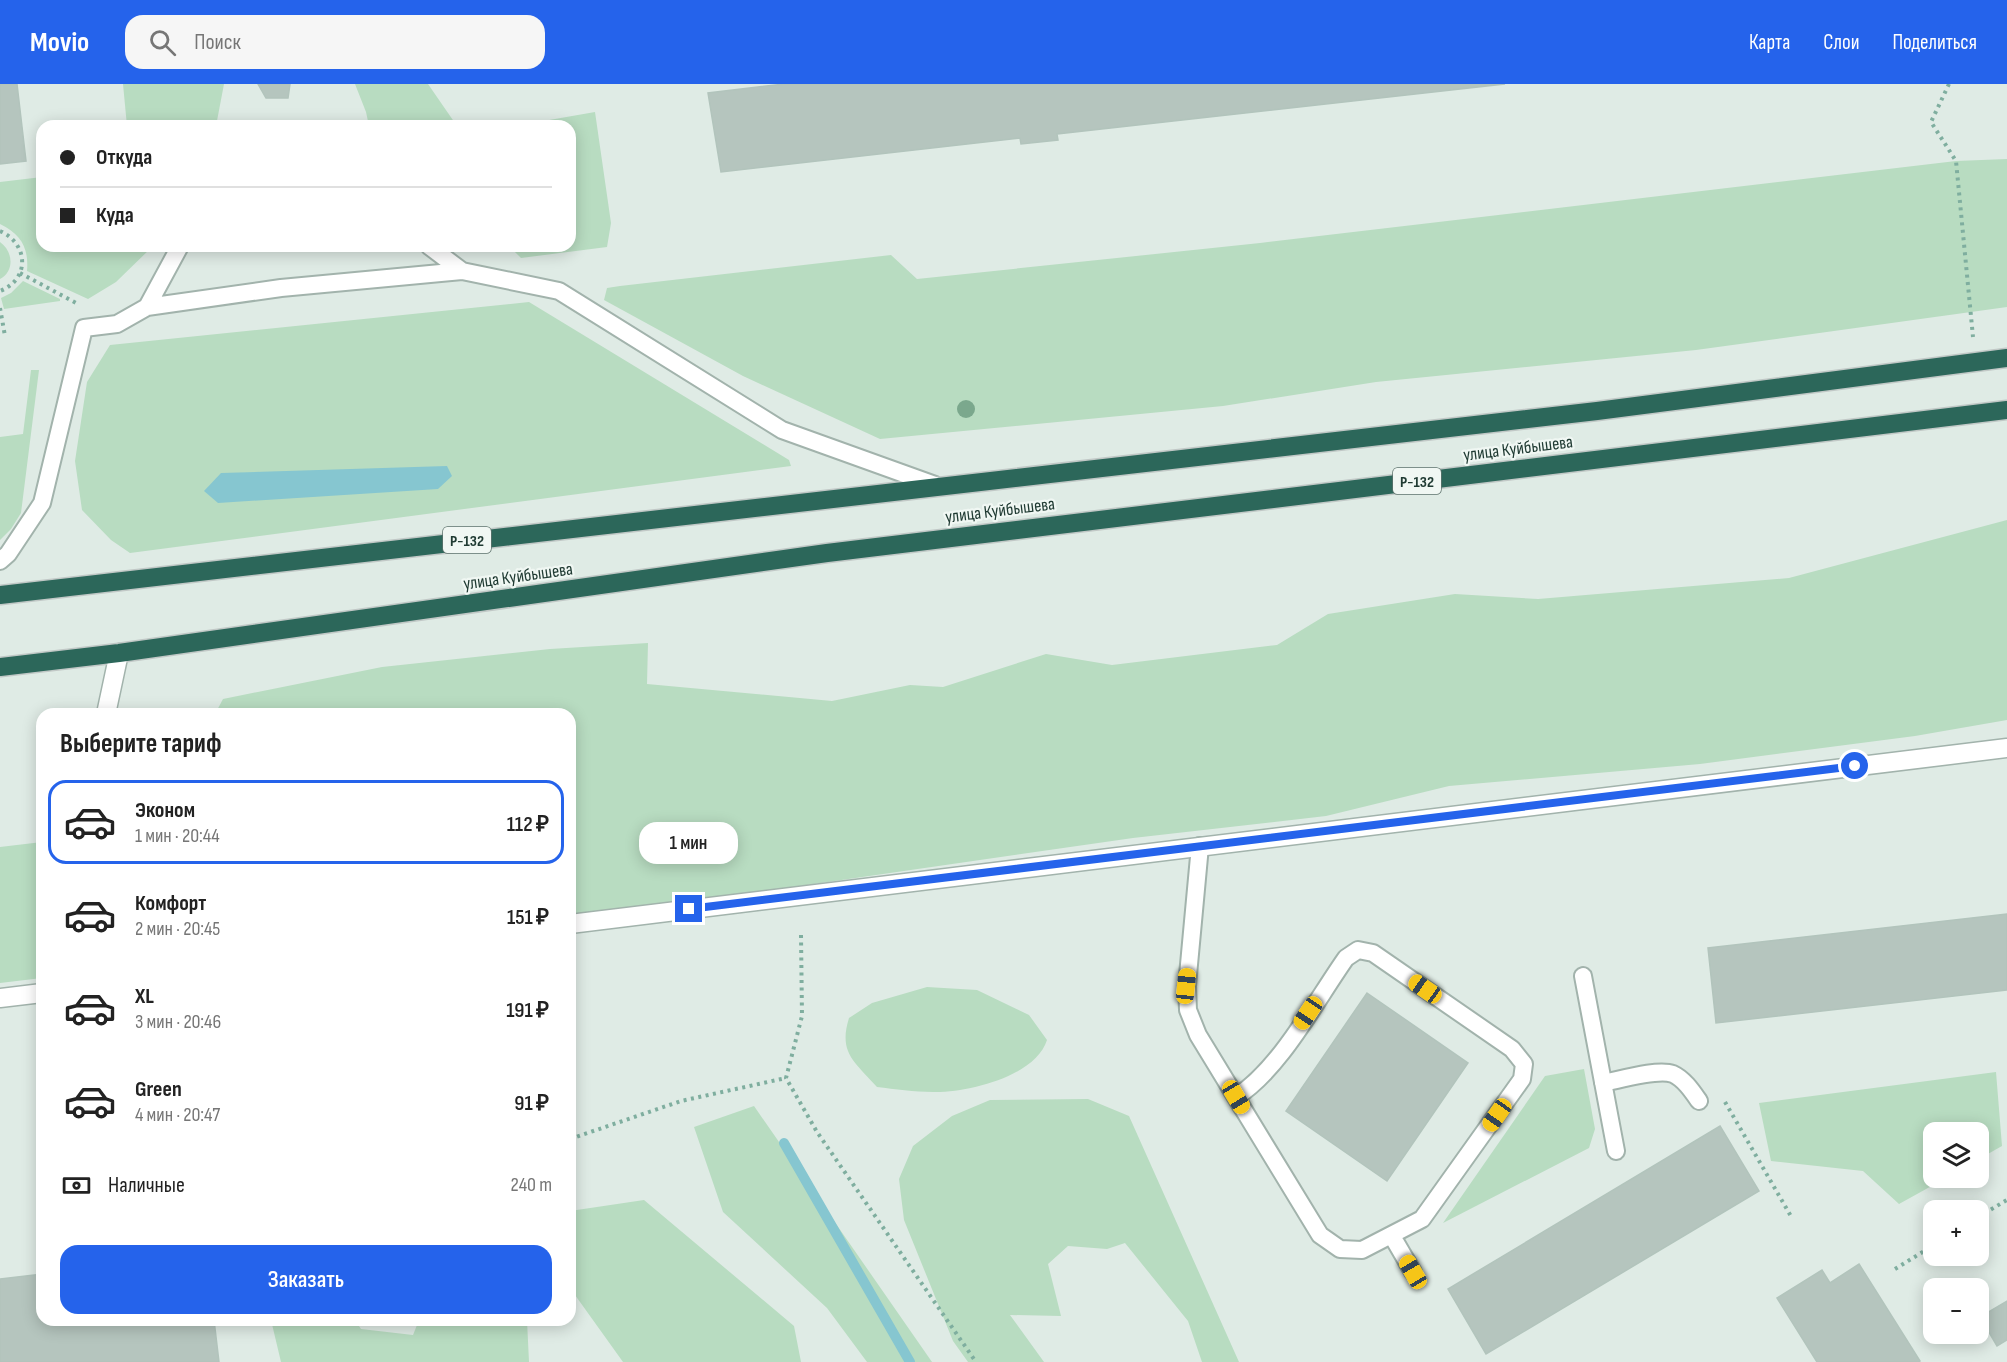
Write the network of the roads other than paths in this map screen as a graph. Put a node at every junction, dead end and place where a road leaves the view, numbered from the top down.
1 (177, 252) edge
2 (437, 252) edge
3 (462, 271) junction
4 (147, 307) junction
5 (2007, 358) edge
6 (2007, 410) edge
7 (934, 485) junction
8 (0, 561) edge
9 (0, 595) edge
10 (119, 653) junction
11 (0, 668) edge
12 (107, 708) edge
13 (2007, 748) edge
14 (1200, 846) junction
15 (576, 923) edge
16 (1583, 976) dead end
17 (36, 994) edge
18 (0, 998) edge
19 (1603, 1083) junction
20 (1236, 1097) junction
21 (1699, 1101) dead end
22 (1616, 1151) dead end
23 (1392, 1236) junction
24 (1413, 1272) dead end

1 - 4 lane
2 - 3 lane
3 - 4 lane
3 - 7 lane
4 - 8 lane
5 - 7 highway, улица Куйбышева / Р-132
6 - 10 highway, улица Куйбышева / Р-132
7 - 9 highway, улица Куйбышева / Р-132
10 - 11 highway, улица Куйбышева / Р-132
10 - 12 street
13 - 14 street
14 - 15 street
14 - 20 lane
16 - 19 lane
17 - 18 street
19 - 21 lane
19 - 22 lane
20 - 23 lane
20 - 23 lane
23 - 24 lane

